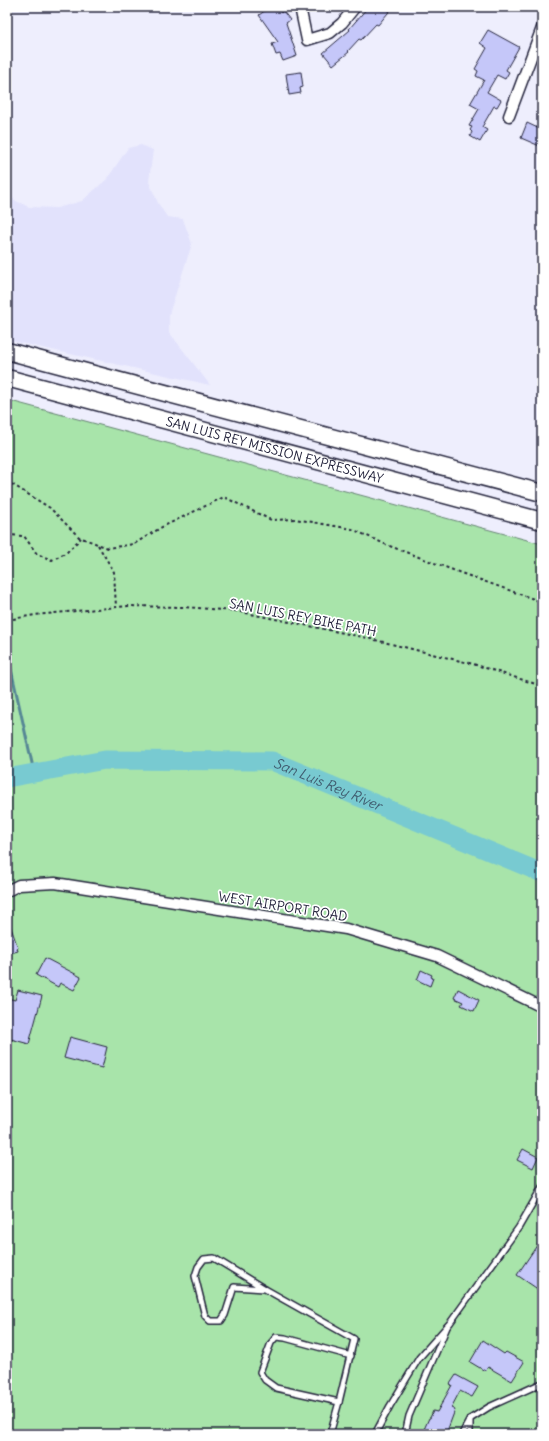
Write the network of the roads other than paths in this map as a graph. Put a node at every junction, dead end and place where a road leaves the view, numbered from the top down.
1 (300, 7) edge
2 (355, 7) edge
3 (542, 28) edge
4 (509, 116) dead end
5 (7, 351) edge
6 (7, 378) edge
7 (542, 493) edge
8 (542, 521) edge
9 (7, 891) edge
10 (542, 1007) edge
11 (542, 1187) edge
12 (540, 1197) edge
13 (265, 1289) junction
14 (450, 1323) junction
15 (351, 1356) junction
16 (542, 1383) edge
17 (339, 1402) junction
18 (470, 1419) junction
19 (330, 1434) edge
20 (375, 1434) edge
21 (405, 1434) edge
22 (462, 1434) edge
23 (470, 1434) edge

1 - 2 street
3 - 4 street
5 - 7 highway, SAN LUIS REY MISSION EXPRESSWAY
6 - 8 highway, SAN LUIS REY MISSION EXPRESSWAY
9 - 10 street, WEST AIRPORT ROAD
11 - 12 lane
12 - 14 lane
13 - 13 lane
13 - 15 lane
14 - 20 lane
14 - 21 lane
15 - 17 lane
15 - 17 lane
16 - 18 lane
17 - 19 lane
18 - 22 lane
18 - 23 lane

